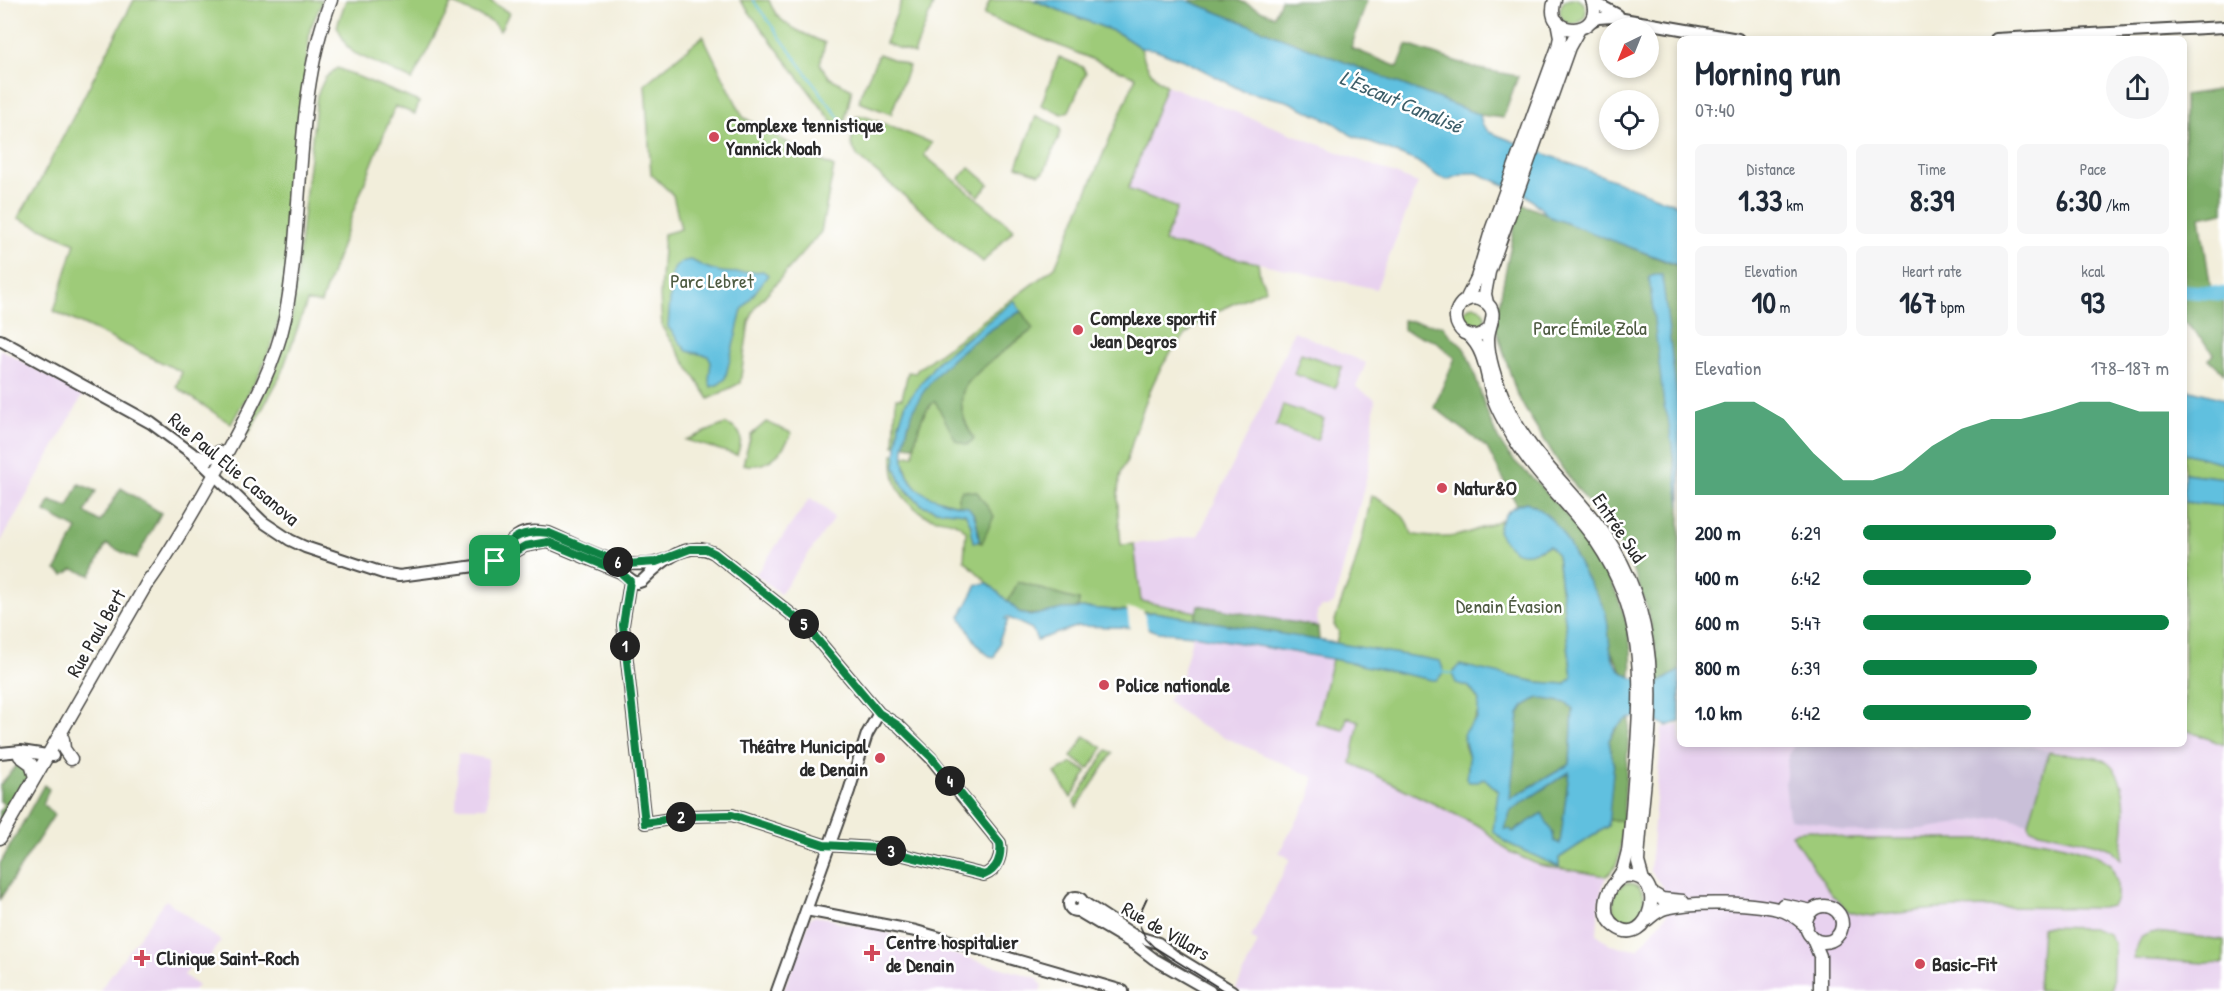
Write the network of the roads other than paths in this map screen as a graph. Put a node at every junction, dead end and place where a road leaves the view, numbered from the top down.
1 (331, 0) edge
2 (338, 0) edge
3 (1555, 0) edge
4 (1592, 0) edge
5 (1628, 18) edge
6 (1599, 20) edge
7 (1557, 21) junction
8 (1659, 24) edge
9 (1584, 25) junction
10 (2224, 27) edge
11 (1722, 36) edge
12 (2053, 36) edge
13 (306, 120) junction
14 (1532, 134) junction
15 (1509, 198) junction
16 (1466, 300) junction
17 (1487, 303) junction
18 (1490, 328) junction
19 (1468, 335) junction
20 (0, 340) edge
21 (265, 376) junction
22 (219, 452) junction
23 (195, 456) junction
24 (212, 472) junction
25 (671, 557) junction
26 (495, 561) junction
27 (637, 564) junction
28 (634, 582) junction
29 (1646, 676) junction
30 (79, 704) junction
31 (879, 713) junction
32 (1643, 728) junction
33 (63, 739) junction
34 (0, 754) edge
35 (20, 756) junction
36 (49, 758) junction
37 (71, 759) dead end
38 (35, 777) junction
39 (0, 838) edge
40 (829, 846) junction
41 (0, 851) edge
42 (1617, 879) junction
43 (1643, 880) junction
44 (1650, 892) junction
45 (806, 910) junction
46 (1812, 911) junction
47 (1647, 920) junction
48 (1809, 932) junction
49 (1833, 940) junction
50 (777, 991) edge
51 (1123, 991) edge
52 (1210, 991) edge
53 (1232, 991) edge
54 (1820, 991) edge
55 (1825, 991) edge

1 - 13 main road
2 - 13 main road
3 - 7 main road
4 - 5 street
4 - 9 main road
6 - 9 street
7 - 9 main road
7 - 14 main road
8 - 11 street
9 - 14 main road
10 - 12 street
13 - 21 main road
14 - 15 main road
15 - 16 main road
15 - 17 main road
16 - 17 main road
16 - 19 main road
17 - 18 main road
18 - 19 main road
18 - 29 main road, Entrée Sud
19 - 29 main road, Entrée Sud
20 - 23 street, Rue Paul Elie Casanova
21 - 22 main road
21 - 24 main road
22 - 23 main road
22 - 24 main road
23 - 24 street, Rue Paul Elie Casanova
24 - 26 street, Rue Paul Elie Casanova
24 - 30 main road, Rue Paul Bert
25 - 27 street
25 - 28 street
25 - 31 street
26 - 27 street
26 - 28 street, Rue Paul Elie Casanova
27 - 28 street
27 - 28 street
28 - 40 street
29 - 32 main road, Entrée Sud
30 - 33 main road, Rue Paul Bert
30 - 36 main road, Rue Paul Bert
31 - 40 street
31 - 40 street
32 - 42 main road, Entrée Sud
32 - 43 main road, Entrée Sud
33 - 36 main road, Rue Paul Bert
33 - 37 main road
34 - 35 street
34 - 36 street
35 - 36 street
35 - 38 main road
36 - 38 main road
36 - 41 main road
38 - 39 main road
40 - 45 street
42 - 43 main road
42 - 47 main road
43 - 44 main road
44 - 46 main road
44 - 47 main road
45 - 50 street
45 - 51 street
46 - 48 main road
46 - 49 main road
47 - 48 main road
48 - 49 main road
48 - 54 main road
49 - 55 main road
52 - 53 street, Rue de Villars

